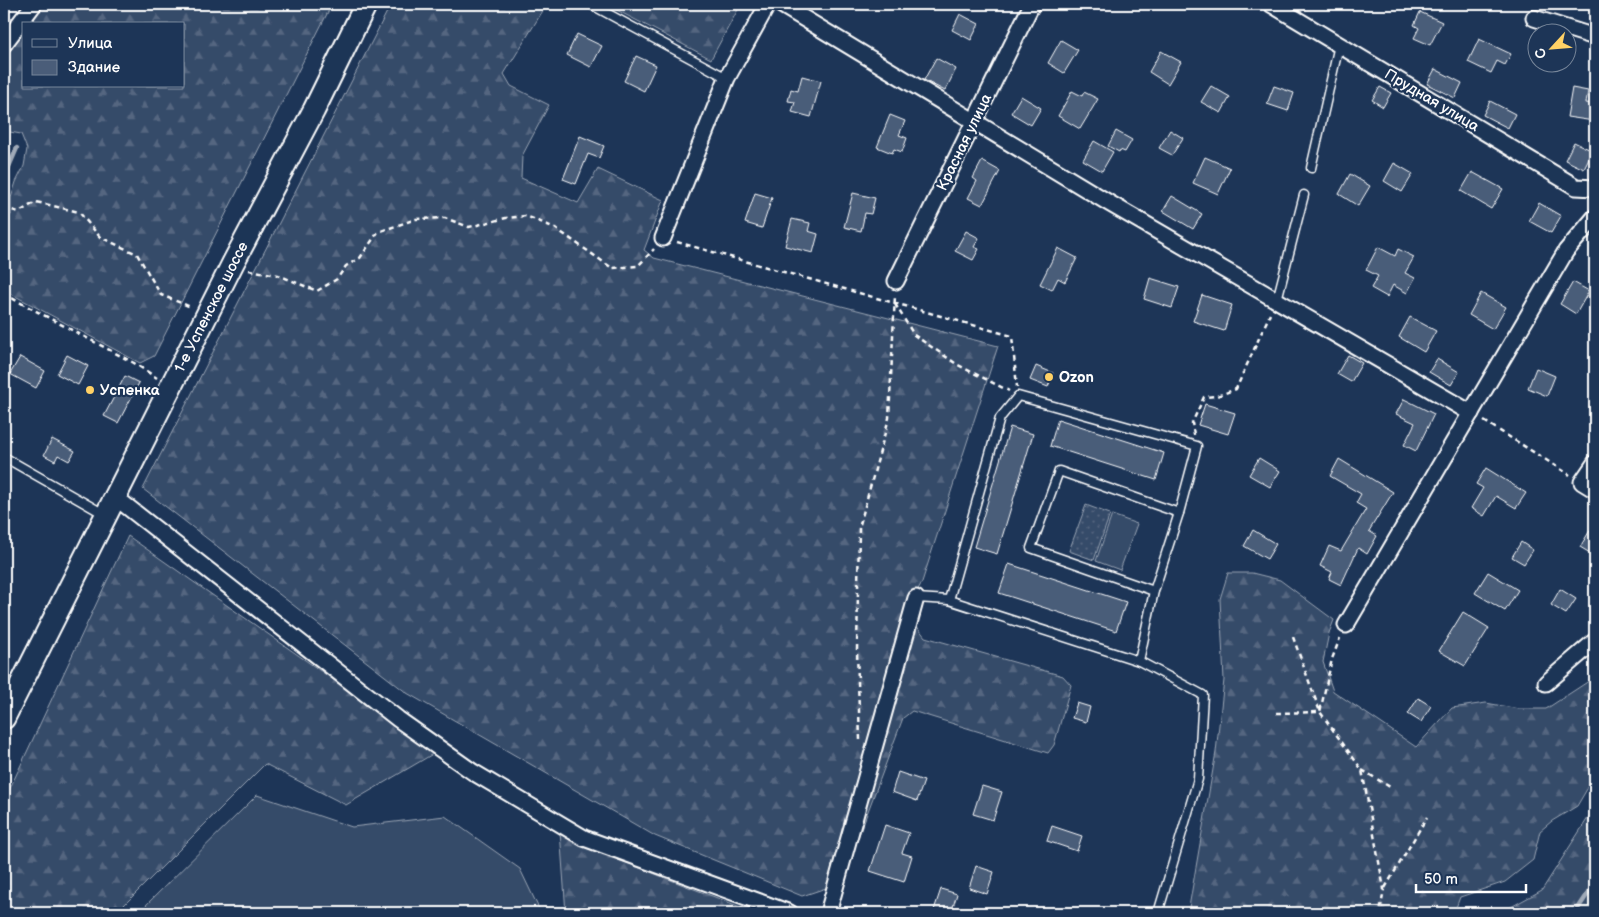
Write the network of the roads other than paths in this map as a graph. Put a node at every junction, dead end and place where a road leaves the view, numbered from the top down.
1 (34, 4) edge
2 (366, 4) edge
3 (590, 4) edge
4 (768, 4) edge
5 (780, 4) edge
6 (1032, 4) edge
7 (1271, 4) edge
8 (1534, 18) dead end
9 (1595, 37) edge
10 (4, 44) edge
11 (1339, 45) junction
12 (727, 78) junction
13 (974, 121) junction
14 (1311, 168) dead end
15 (1595, 188) edge
16 (1304, 195) dead end
17 (1595, 217) edge
18 (663, 238) road end
19 (896, 281) road end
20 (1277, 300) junction
21 (1471, 413) junction
22 (4, 457) edge
23 (1595, 463) edge
24 (1595, 490) edge
25 (110, 506) junction
26 (1179, 512) junction
27 (1154, 591) junction
28 (916, 598) joint
29 (948, 600) junction
30 (1346, 625) road end
31 (1595, 641) edge
32 (1139, 661) junction
33 (1546, 683) dead end
34 (4, 718) edge
35 (790, 913) edge
36 (828, 913) edge
37 (1158, 913) edge

1 - 10 street
2 - 25 main road, 1-е Успенское шоссе
3 - 12 lane
4 - 12 street
5 - 13 street
6 - 13 street, Красная улица
7 - 11 street, Прудная улица
8 - 9 street
11 - 14 lane
11 - 15 street, Прудная улица
12 - 18 street
13 - 19 street, Красная улица
13 - 20 street
16 - 20 lane
17 - 21 street
20 - 21 street
21 - 30 street
22 - 25 lane
23 - 24 street
25 - 34 main road, 1-е Успенское шоссе
25 - 35 street
26 - 27 lane
26 - 27 lane
26 - 29 lane
27 - 32 lane
28 - 29 lane
28 - 36 street
29 - 32 lane
31 - 33 street
32 - 37 lane

